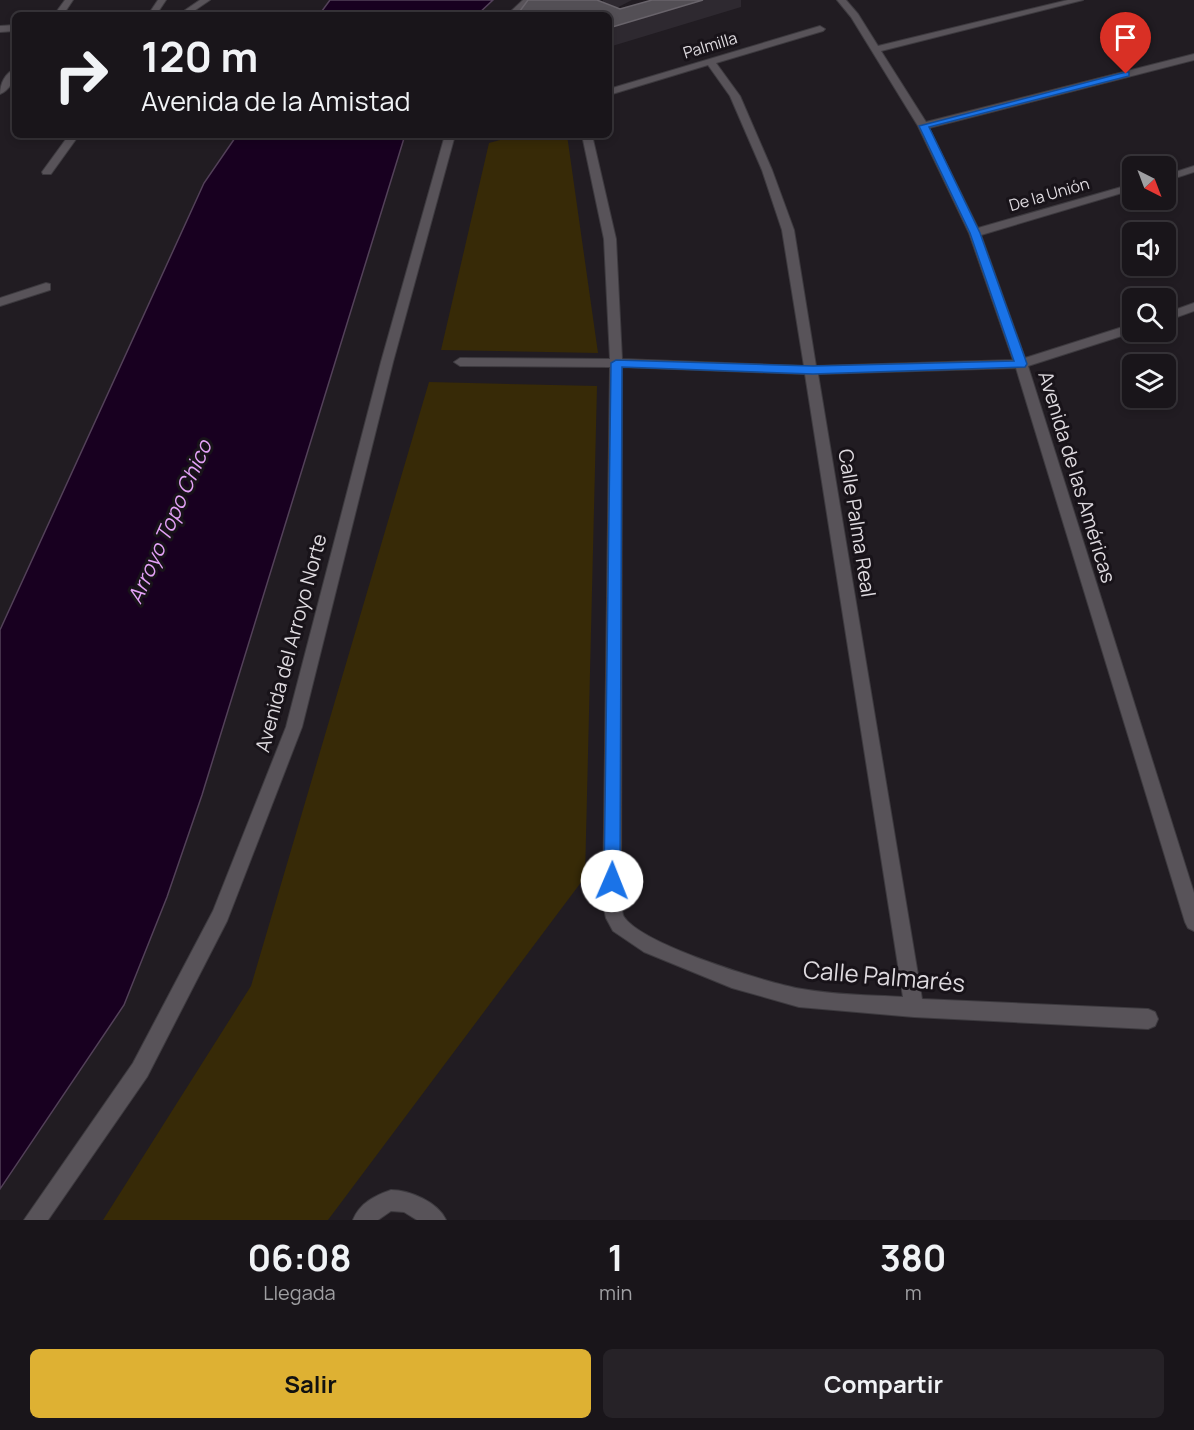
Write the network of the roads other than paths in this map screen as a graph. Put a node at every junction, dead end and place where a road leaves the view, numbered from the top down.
1 (206, 0) edge
2 (528, 0) edge
3 (841, 0) edge
4 (1079, 0) edge
5 (187, 12) edge
6 (514, 12) edge
7 (820, 29) dead end
8 (876, 49) junction
9 (1194, 57) edge
10 (710, 61) junction
11 (12, 76) edge
12 (0, 91) edge
13 (612, 91) edge
14 (923, 126) junction
15 (72, 138) edge
16 (449, 138) edge
17 (588, 138) edge
18 (1194, 169) edge
19 (47, 172) dead end
20 (1176, 175) edge
21 (1122, 190) edge
22 (975, 233) junction
23 (46, 287) dead end
24 (0, 302) edge
25 (1194, 308) edge
26 (1176, 314) edge
27 (1122, 331) edge
28 (460, 362) dead end
29 (616, 363) junction
30 (1021, 364) junction
31 (813, 370) junction
32 (1194, 922) edge
33 (914, 1008) junction
34 (1148, 1019) dead end
35 (35, 1220) edge
36 (364, 1220) edge
37 (435, 1220) edge

1 - 5 street
2 - 6 street
3 - 8 street, Avenida de las Américas
4 - 8 street
7 - 10 street, Palmilla
8 - 14 street, Avenida de las Américas
9 - 14 street
10 - 13 street, Palmilla
10 - 31 street, Calle Palma Real
11 - 12 street
14 - 22 street, Avenida de las Américas
15 - 19 street
16 - 35 street, Avenida del Arroyo Norte
17 - 29 street
18 - 20 street
21 - 22 street, De la Unión
22 - 30 street, Avenida de las Américas
23 - 24 street
25 - 26 street
27 - 30 street
28 - 29 street
29 - 31 street
29 - 33 street, Calle Palmarés
30 - 31 street
30 - 32 street, Avenida de las Américas
31 - 33 street, Calle Palma Real
33 - 34 street, Calle Palmarés
36 - 37 street

